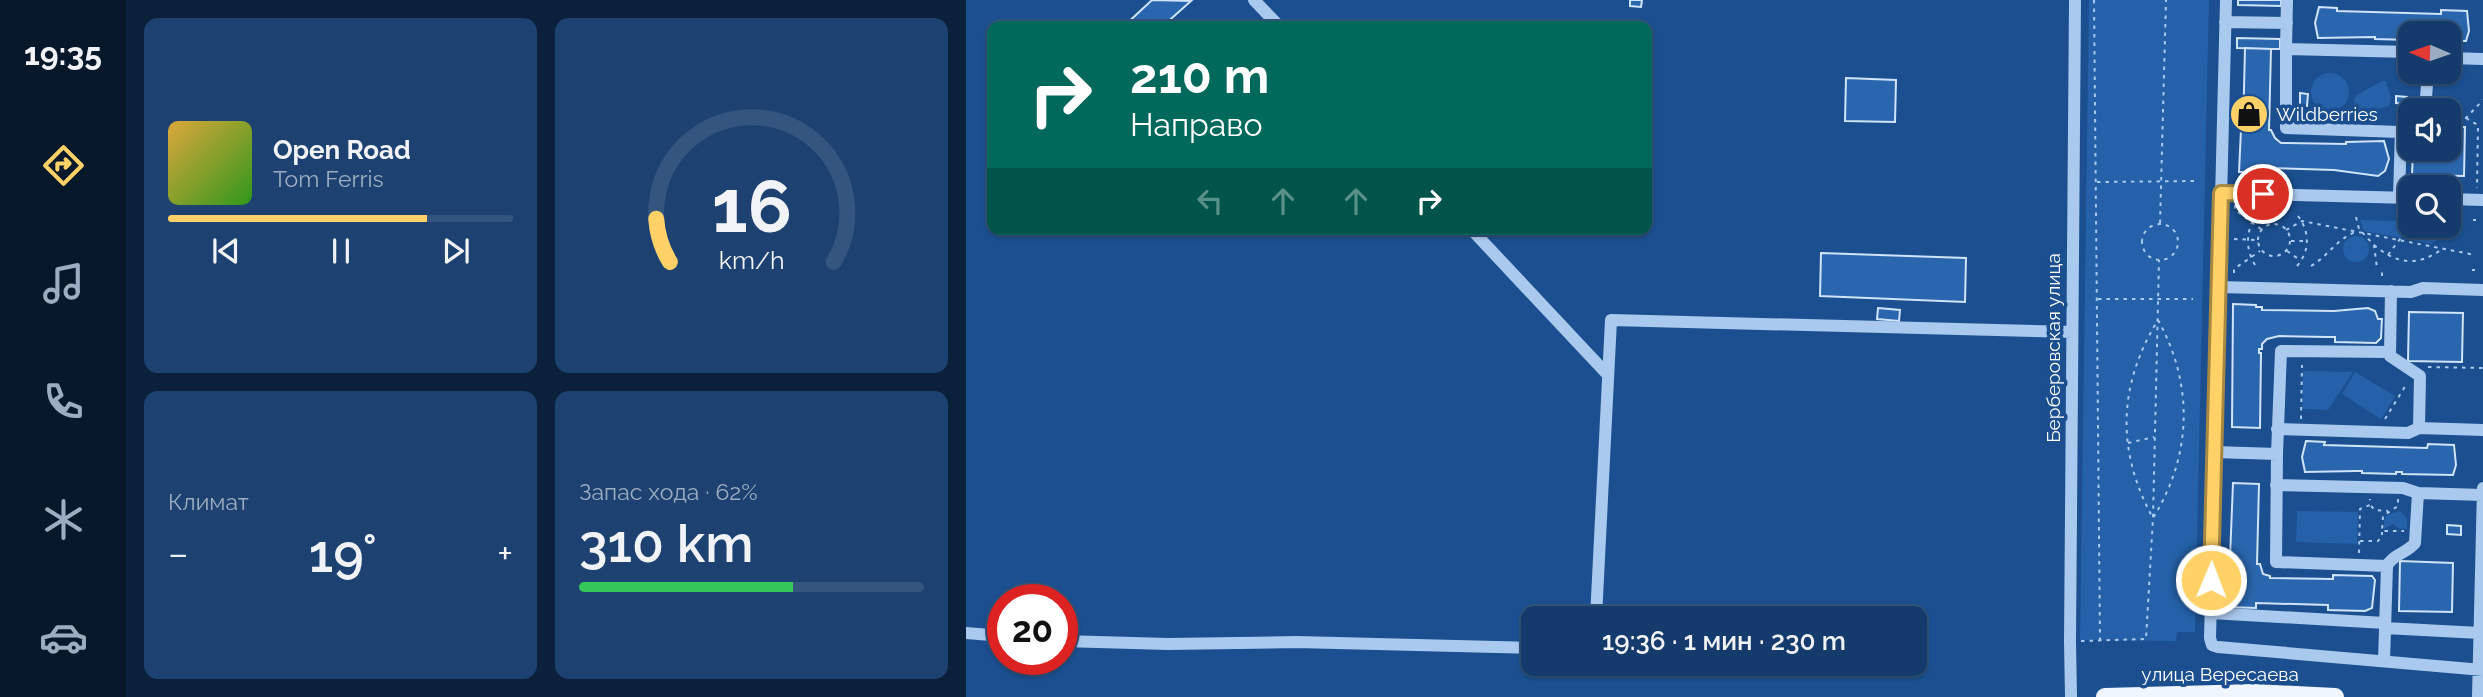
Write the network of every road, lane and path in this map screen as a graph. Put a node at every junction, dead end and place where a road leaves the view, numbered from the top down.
1 (1254, 0) edge
2 (2075, 0) edge
3 (2094, 0) edge
4 (2166, 0) edge
5 (2225, 0) edge
6 (2287, 0) edge
7 (1274, 21) edge
8 (2225, 22) junction
9 (2287, 23) junction
10 (2286, 49) junction
11 (2398, 52) edge
12 (2461, 58) edge
13 (2483, 59) edge
14 (2483, 100) edge
15 (2461, 118) edge
16 (2466, 118) junction
17 (2398, 132) edge
18 (2197, 181) dead end
19 (2096, 182) junction
20 (2162, 182) junction
21 (2221, 193) junction
22 (2236, 194) junction
23 (2398, 198) edge
24 (2461, 199) edge
25 (2480, 200) edge
26 (2256, 215) dead end
27 (2298, 216) dead end
28 (2356, 217) dead end
29 (2302, 221) junction
30 (2252, 222) junction
31 (2160, 223) junction
32 (2262, 230) junction
33 (2286, 230) junction
34 (2356, 232) junction
35 (2364, 233) junction
36 (1477, 235) edge
37 (2402, 238) edge
38 (2234, 239) dead end
39 (2247, 240) junction
40 (2258, 240) junction
41 (2289, 241) junction
42 (2308, 241) junction
43 (2401, 241) junction
44 (2374, 245) junction
45 (2442, 249) junction
46 (2261, 250) junction
47 (2286, 251) junction
48 (2388, 255) junction
49 (2475, 255) dead end
50 (2251, 257) junction
51 (2159, 260) junction
52 (2301, 261) junction
53 (2255, 265) dead end
54 (2297, 266) dead end
55 (2311, 266) dead end
56 (2377, 268) dead end
57 (2382, 268) dead end
58 (2382, 276) dead end
59 (2218, 287) junction
60 (2234, 287) junction
61 (2483, 290) edge
62 (2391, 291) junction
63 (2097, 299) junction
64 (2159, 299) junction
65 (2193, 299) dead end
66 (2158, 320) junction
67 (2072, 332) junction
68 (2302, 350) junction
69 (2389, 352) junction
70 (2483, 368) edge
71 (2409, 369) junction
72 (1607, 374) junction
73 (2420, 428) junction
74 (2277, 429) junction
75 (2300, 430) junction
76 (2483, 430) edge
77 (2377, 432) junction
78 (2155, 436) junction
79 (2127, 443) junction
80 (2214, 453) junction
81 (2277, 454) junction
82 (2276, 485) junction
83 (2370, 487) junction
84 (2483, 487) edge
85 (2398, 488) junction
86 (2418, 493) junction
87 (2483, 495) edge
88 (2370, 505) junction
89 (2391, 510) junction
90 (2153, 518) junction
91 (2382, 531) junction
92 (2417, 531) junction
93 (2360, 541) junction
94 (2359, 565) junction
95 (2386, 566) junction
96 (1597, 606) edge
97 (2211, 612) junction
98 (2385, 625) junction
99 (966, 633) edge
100 (2480, 633) junction
101 (987, 635) edge
102 (1078, 641) edge
103 (2070, 641) junction
104 (2100, 641) junction
105 (1521, 648) edge
106 (2384, 661) junction
107 (2481, 669) edge
108 (2071, 697) edge
109 (2105, 697) edge
110 (2335, 697) edge
111 (2478, 697) edge

1 - 7 street
2 - 67 street, Берберовская улица
3 - 19 path
4 - 20 path
5 - 8 street
6 - 9 street
8 - 9 street
8 - 21 street
9 - 10 street
10 - 11 street
10 - 17 street
12 - 13 street
14 - 16 path
15 - 16 path
16 - 25 path
18 - 20 path
19 - 20 path
19 - 63 path
20 - 31 path
21 - 22 street
21 - 59 street
22 - 23 street
22 - 30 path
24 - 25 street
26 - 30 path
27 - 29 path
28 - 35 path
29 - 33 path
29 - 34 path
29 - 42 path
30 - 32 path
30 - 39 path
31 - 51 path
31 - 51 path
32 - 33 path
32 - 40 path
33 - 41 path
34 - 35 path
34 - 55 path
35 - 43 path
35 - 44 path
36 - 72 street
37 - 43 path
38 - 39 path
39 - 40 path
39 - 50 path
40 - 46 path
41 - 42 path
41 - 47 path
42 - 52 path
43 - 45 path
43 - 48 path
44 - 48 path
44 - 56 path
45 - 48 path
45 - 49 path
46 - 47 path
46 - 50 path
47 - 52 path
50 - 53 path
50 - 60 path
51 - 64 path
52 - 54 path
57 - 58 path
59 - 60 street
59 - 80 street
60 - 62 street
61 - 62 street
62 - 69 street
63 - 64 path
63 - 104 path
64 - 65 path
64 - 66 path
66 - 78 path
66 - 79 path
66 - 90 path
67 - 72 street
67 - 103 street, Берберовская улица
68 - 69 street
68 - 74 street
68 - 75 path
69 - 71 street
70 - 71 path
71 - 73 street
71 - 77 path
72 - 96 street
73 - 76 street
73 - 77 street
74 - 75 street
74 - 81 street
75 - 77 street
78 - 79 path
78 - 90 path
79 - 90 path
80 - 81 street
80 - 97 street
81 - 82 street
82 - 83 street
82 - 94 street
83 - 85 street
83 - 88 path
84 - 87 street
85 - 86 street
85 - 89 path
86 - 87 street
86 - 92 street
87 - 100 street
88 - 89 path
88 - 93 path
89 - 91 path
90 - 104 path
91 - 92 path
91 - 93 path
92 - 95 street
93 - 94 path
94 - 95 street
95 - 98 street
97 - 98 street
97 - 106 street
98 - 100 street
98 - 106 street
99 - 101 street
100 - 107 street
102 - 105 street
103 - 104 path
103 - 108 street, Берберовская улица
106 - 107 street
107 - 111 street
109 - 110 main road, улица Вересаева

